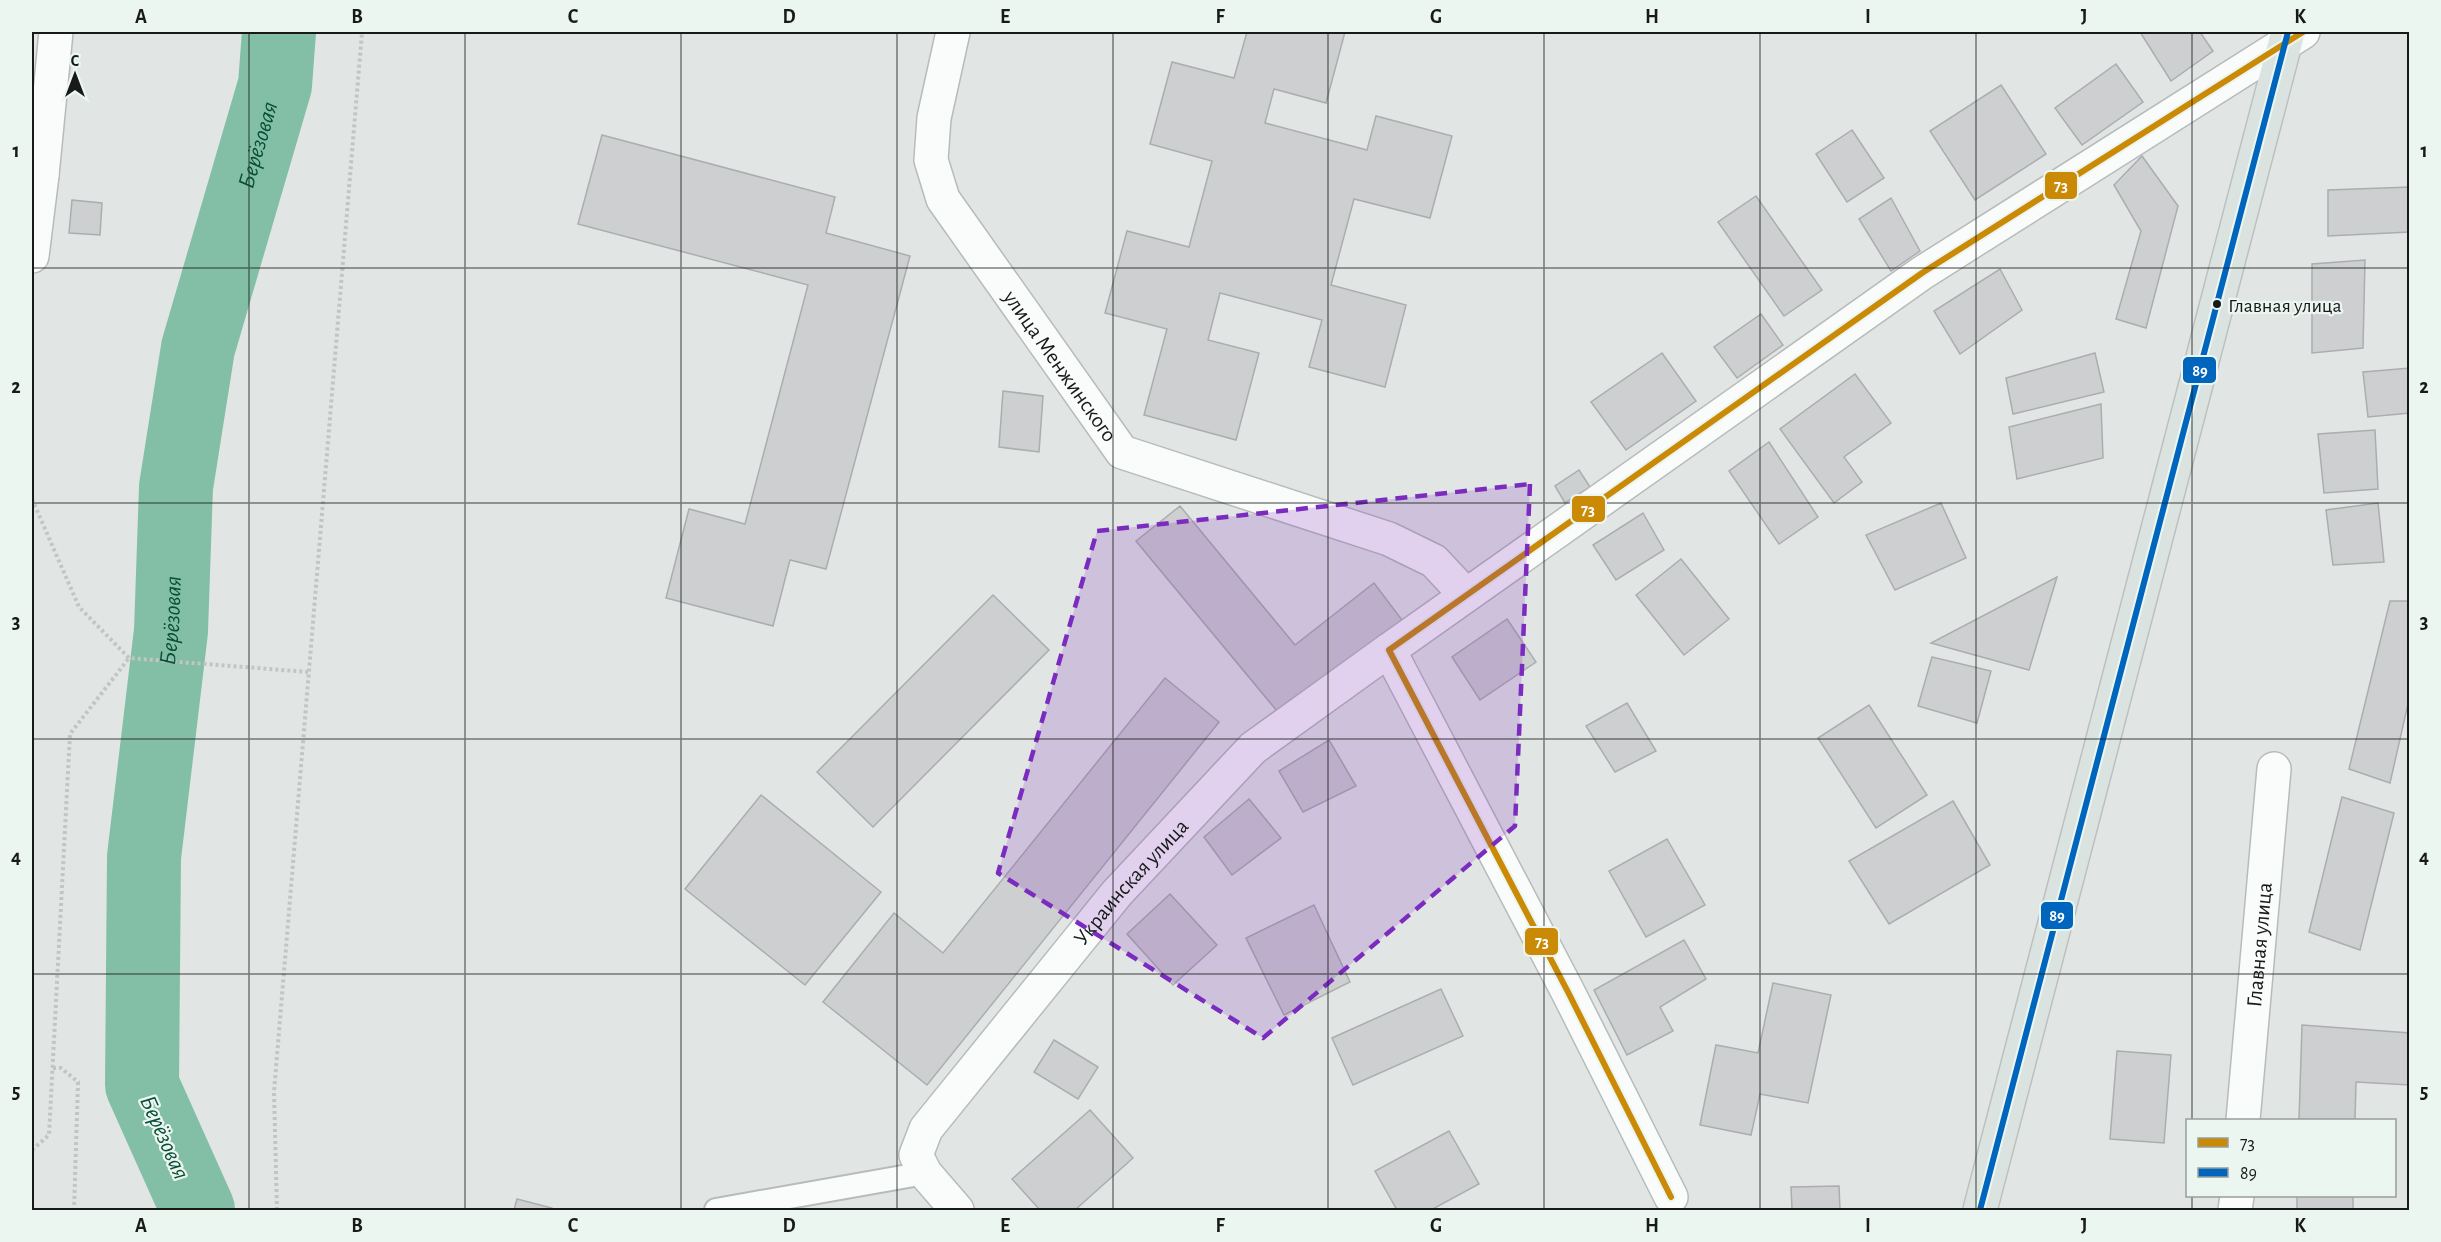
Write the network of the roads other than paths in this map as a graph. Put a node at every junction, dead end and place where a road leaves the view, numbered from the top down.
1 (56, 32) edge
2 (953, 32) edge
3 (2288, 35) edge
4 (37, 183) edge
5 (32, 256) edge
6 (1465, 594) junction
7 (1389, 650) junction
8 (2274, 770) dead end
9 (2243, 1119) edge
10 (920, 1164) junction
11 (1671, 1197) dead end
12 (716, 1210) edge
13 (957, 1210) edge
14 (1980, 1210) edge

1 - 4 street
2 - 6 street, улица Менжинского
3 - 6 street, Украинская улица
3 - 14 main road
4 - 5 street
6 - 7 street, Украинская улица
7 - 10 street, Украинская улица
7 - 11 street
8 - 9 street, Главная улица
10 - 12 lane
10 - 13 street

